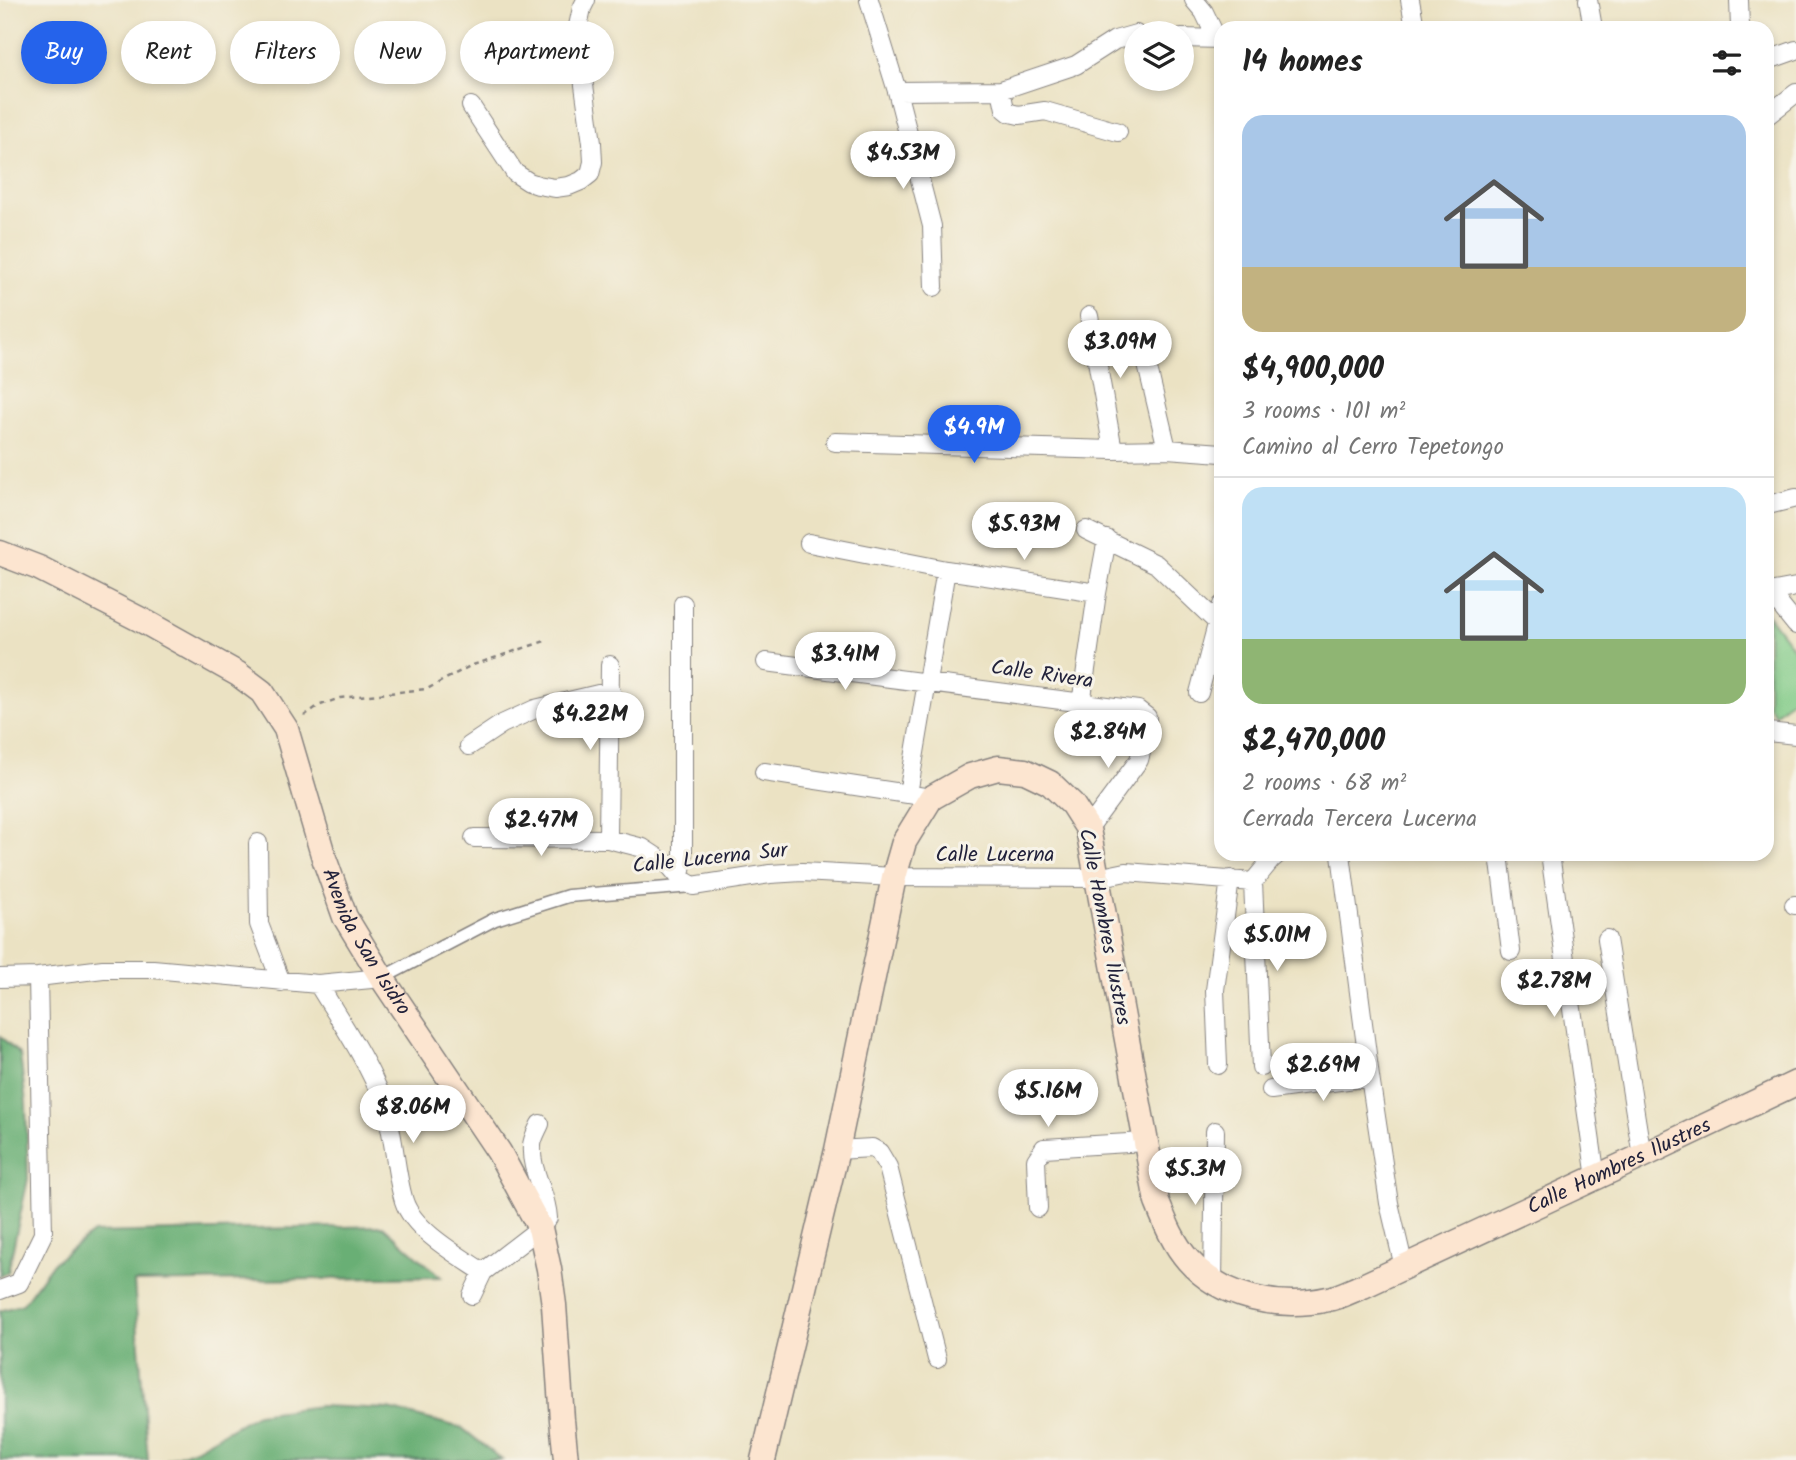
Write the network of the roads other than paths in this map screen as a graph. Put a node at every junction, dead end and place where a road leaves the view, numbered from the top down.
1 (586, 0) edge
2 (869, 0) edge
3 (1410, 0) edge
4 (1588, 0) edge
5 (1739, 0) edge
6 (1201, 4) edge
7 (1414, 21) edge
8 (1592, 21) edge
9 (1740, 21) edge
10 (1214, 29) edge
11 (1124, 37) edge
12 (1194, 38) edge
13 (1214, 39) edge
14 (1796, 50) edge
15 (1774, 58) edge
16 (897, 90) junction
17 (1001, 90) junction
18 (1796, 93) edge
19 (471, 106) dead end
20 (1774, 110) edge
21 (1118, 132) dead end
22 (934, 287) dead end
23 (1089, 316) dead end
24 (1140, 335) dead end
25 (835, 442) dead end
26 (1167, 449) junction
27 (1114, 450) junction
28 (1214, 452) edge
29 (1796, 498) edge
30 (1774, 504) edge
31 (1086, 530) dead end
32 (1107, 539) junction
33 (809, 543) dead end
34 (0, 552) edge
35 (946, 570) junction
36 (1796, 587) edge
37 (1774, 590) edge
38 (1097, 593) junction
39 (1774, 598) edge
40 (683, 604) dead end
41 (1214, 612) edge
42 (1796, 625) edge
43 (1214, 639) edge
44 (766, 662) dead end
45 (610, 666) dead end
46 (928, 682) junction
47 (611, 691) junction
48 (1199, 693) dead end
49 (1081, 704) junction
50 (1774, 732) edge
51 (1796, 734) edge
52 (470, 747) dead end
53 (764, 772) dead end
54 (920, 796) junction
55 (1088, 829) junction
56 (474, 838) dead end
57 (608, 839) junction
58 (258, 843) dead end
59 (1270, 861) edge
60 (1342, 861) edge
61 (1500, 861) edge
62 (1551, 861) edge
63 (894, 877) junction
64 (1097, 878) junction
65 (1230, 879) junction
66 (687, 882) junction
67 (1253, 882) junction
68 (1607, 939) dead end
69 (1511, 951) dead end
70 (38, 977) junction
71 (0, 978) edge
72 (382, 978) junction
73 (281, 982) junction
74 (318, 984) junction
75 (1218, 1065) dead end
76 (1261, 1067) dead end
77 (1370, 1077) junction
78 (1796, 1083) edge
79 (1271, 1090) dead end
80 (540, 1124) dead end
81 (1215, 1131) dead end
82 (1145, 1142) junction
83 (837, 1150) junction
84 (1642, 1156) junction
85 (1596, 1178) junction
86 (1038, 1208) dead end
87 (540, 1228) junction
88 (1404, 1267) junction
89 (483, 1272) junction
90 (1213, 1283) junction
91 (0, 1290) edge
92 (472, 1295) dead end
93 (937, 1359) dead end
94 (566, 1460) edge
95 (763, 1460) edge

1 - 19 street
2 - 16 street
3 - 7 street
4 - 8 street
5 - 9 street
6 - 10 street
11 - 17 street
12 - 13 street
14 - 15 street
16 - 17 street
16 - 22 street
17 - 21 street
18 - 20 street
23 - 27 street
24 - 26 street
25 - 27 street
26 - 27 street
26 - 28 street
29 - 30 street
31 - 32 street
32 - 38 street
32 - 41 street
33 - 35 street
34 - 72 main road, Avenida San Isidro
35 - 38 street
35 - 46 street
36 - 37 street
38 - 49 street
39 - 42 street
40 - 66 street
43 - 48 street
44 - 46 street, Calle Rivera
45 - 47 street
46 - 49 street, Calle Rivera
46 - 54 street
47 - 52 street
47 - 57 street
49 - 55 street, Calle Rivera
50 - 51 street
53 - 54 street
54 - 55 main road, Calle Hombres Ilustres
54 - 63 main road, Calle Hombres Ilustres
55 - 64 main road, Calle Hombres Ilustres
56 - 57 street
57 - 66 street
58 - 73 street
59 - 67 street
60 - 77 street
61 - 69 street
62 - 85 street
63 - 64 street, Calle Lucerna
63 - 66 street, Calle Lucerna Sur
63 - 83 main road, Calle Hombres Ilustres
64 - 65 street
64 - 82 main road, Calle Hombres Ilustres
65 - 67 street
65 - 75 street
66 - 72 street, Calle Lucerna Sur
67 - 76 street
68 - 84 street
70 - 71 street
70 - 73 street
70 - 91 street
72 - 74 street
72 - 87 main road, Avenida San Isidro
73 - 74 street
74 - 89 street
77 - 79 street
77 - 88 street
78 - 84 main road, Calle Hombres Ilustres
80 - 87 street
81 - 90 street
82 - 86 street
82 - 90 main road, Calle Hombres Ilustres
83 - 93 street
83 - 95 main road, Calle Hombres Ilustres
84 - 85 main road, Calle Hombres Ilustres
85 - 88 main road, Calle Hombres Ilustres
87 - 89 street
87 - 94 main road, Avenida San Isidro
88 - 90 main road, Calle Hombres Ilustres
89 - 92 street

